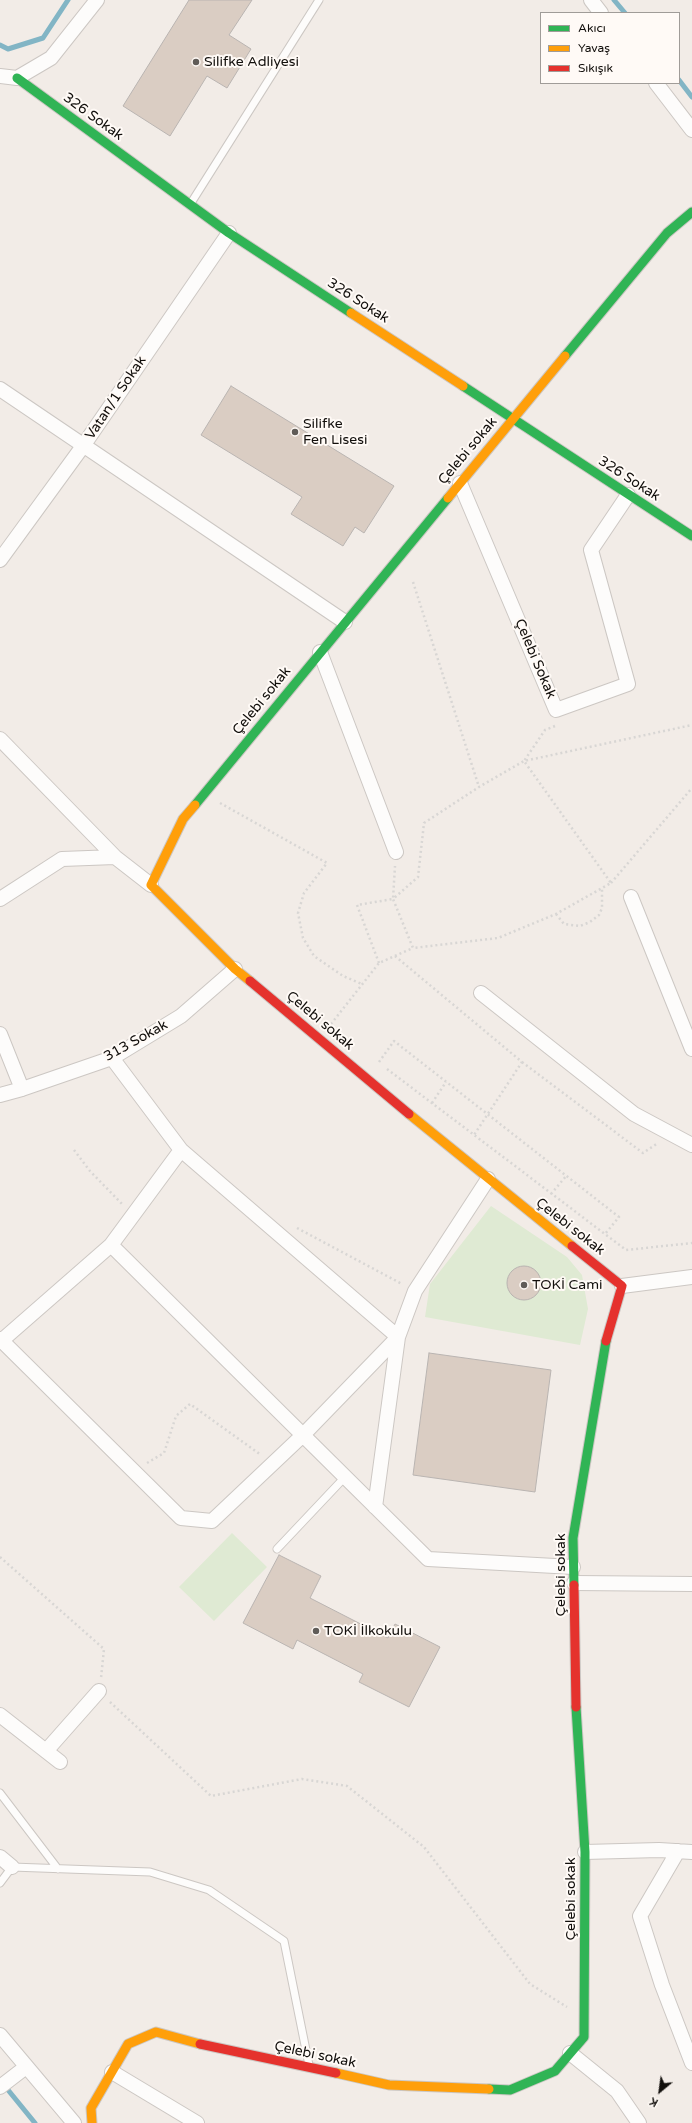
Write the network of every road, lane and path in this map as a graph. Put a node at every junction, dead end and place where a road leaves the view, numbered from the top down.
1 (97, 0) edge
2 (319, 0) edge
3 (590, 0) edge
4 (600, 12) edge
5 (0, 76) edge
6 (17, 78) junction
7 (657, 84) edge
8 (692, 130) edge
9 (190, 205) junction
10 (692, 212) edge
11 (229, 233) junction
12 (0, 389) edge
13 (513, 418) junction
14 (84, 446) junction
15 (460, 483) junction
16 (628, 494) junction
17 (692, 536) edge
18 (0, 560) edge
19 (413, 582) dead end
20 (345, 622) junction
21 (320, 652) junction
22 (692, 725) edge
23 (0, 739) edge
24 (524, 761) junction
25 (479, 787) junction
26 (692, 788) edge
27 (224, 798) dead end
28 (396, 852) joint
29 (115, 857) junction
30 (611, 883) junction
31 (151, 885) junction
32 (602, 888) junction
33 (631, 897) dead end
34 (0, 899) edge
35 (393, 899) junction
36 (556, 914) junction
37 (413, 948) junction
38 (395, 956) junction
39 (379, 963) junction
40 (236, 969) junction
41 (362, 984) junction
42 (481, 992) dead end
43 (324, 1020) dead end
44 (330, 1025) junction
45 (336, 1030) dead end
46 (0, 1034) edge
47 (692, 1049) edge
48 (112, 1058) junction
49 (373, 1058) dead end
50 (379, 1062) junction
51 (522, 1062) junction
52 (446, 1082) junction
53 (22, 1089) junction
54 (0, 1095) edge
55 (432, 1103) junction
56 (488, 1115) junction
57 (474, 1135) junction
58 (660, 1141) dead end
59 (692, 1145) edge
60 (74, 1150) dead end
61 (181, 1150) junction
62 (566, 1175) junction
63 (488, 1179) junction
64 (552, 1194) junction
65 (133, 1215) junction
66 (290, 1224) dead end
67 (605, 1234) junction
68 (692, 1243) edge
69 (111, 1245) junction
70 (692, 1277) edge
71 (622, 1286) junction
72 (415, 1291) junction
73 (398, 1337) junction
74 (0, 1341) edge
75 (303, 1435) junction
76 (273, 1463) junction
77 (134, 1472) junction
78 (345, 1478) junction
79 (375, 1507) junction
80 (277, 1549) dead end
81 (0, 1557) edge
82 (573, 1567) junction
83 (574, 1583) junction
84 (692, 1584) edge
85 (99, 1691) junction
86 (0, 1715) edge
87 (46, 1751) junction
88 (60, 1762) dead end
89 (0, 1793) edge
90 (678, 1851) junction
91 (585, 1852) junction
92 (692, 1852) edge
93 (0, 1857) edge
94 (12, 1867) junction
95 (58, 1869) junction
96 (0, 1883) edge
97 (584, 2018) junction
98 (0, 2035) edge
99 (570, 2053) junction
100 (692, 2063) edge
101 (26, 2067) junction
102 (310, 2068) junction
103 (112, 2072) junction
104 (0, 2087) edge
105 (74, 2123) edge
106 (92, 2123) edge
107 (197, 2123) edge
108 (639, 2123) edge

1 - 6 street
2 - 9 lane
3 - 4 street
5 - 6 street
6 - 9 street, 326 Sokak
7 - 8 street
9 - 11 street, 326 Sokak
10 - 13 street, Çelebi sokak
11 - 13 street, 326 Sokak
11 - 14 street, Vatan/1 Sokak
12 - 14 street
13 - 15 street, Çelebi sokak
13 - 16 street, 326 Sokak
14 - 18 street, Vatan/1 Sokak
14 - 20 street
15 - 16 street, Çelebi Sokak
15 - 20 street, Çelebi sokak
16 - 17 street, 326 Sokak
19 - 25 path
20 - 21 street, Çelebi sokak
21 - 28 street
21 - 31 street, Çelebi sokak
22 - 24 path
23 - 29 street
24 - 25 path
24 - 30 path
25 - 35 path
26 - 30 path
27 - 41 path
28 - 35 path
29 - 31 street
29 - 34 street
30 - 32 path
31 - 40 street, Çelebi sokak
32 - 36 path
32 - 36 path
33 - 47 street
35 - 37 path
35 - 39 path
36 - 37 path
37 - 38 path
38 - 39 path
38 - 51 path
39 - 41 path
40 - 48 street, 313 Sokak
40 - 63 street, Çelebi sokak
41 - 44 path
42 - 59 street
43 - 44 path
44 - 45 path
46 - 53 street
48 - 53 street, 313 Sokak
48 - 61 street
49 - 50 path
50 - 52 path
50 - 55 path
51 - 56 path
51 - 58 path
52 - 55 path
52 - 56 path
53 - 54 street, 313 Sokak
55 - 57 path
56 - 57 path
56 - 62 path
57 - 64 path
60 - 65 path
61 - 65 street
61 - 73 street
62 - 64 path
62 - 67 path
63 - 71 street, Çelebi sokak
63 - 72 street
64 - 67 path
65 - 69 street
66 - 72 path
67 - 68 path
69 - 74 street
69 - 75 street
70 - 71 street
71 - 82 street, Çelebi sokak
72 - 73 street
73 - 75 street
73 - 79 street
74 - 77 street
75 - 76 street
75 - 78 street
76 - 77 street
76 - 77 path
78 - 79 street
78 - 80 lane
79 - 82 street
81 - 85 path
82 - 83 street, Çelebi sokak
83 - 84 street
83 - 91 street, Çelebi sokak
85 - 87 street
85 - 97 path
86 - 87 street
87 - 88 street
89 - 95 lane
90 - 91 street
90 - 92 street
90 - 100 street
91 - 97 street, Çelebi sokak
93 - 94 street
94 - 95 lane
94 - 96 lane
95 - 102 lane
97 - 99 street, Çelebi sokak
98 - 101 street
99 - 102 street, Çelebi sokak
99 - 108 street
101 - 104 street
101 - 105 street
102 - 103 street, Çelebi sokak
103 - 106 street, Çelebi sokak
103 - 107 street

